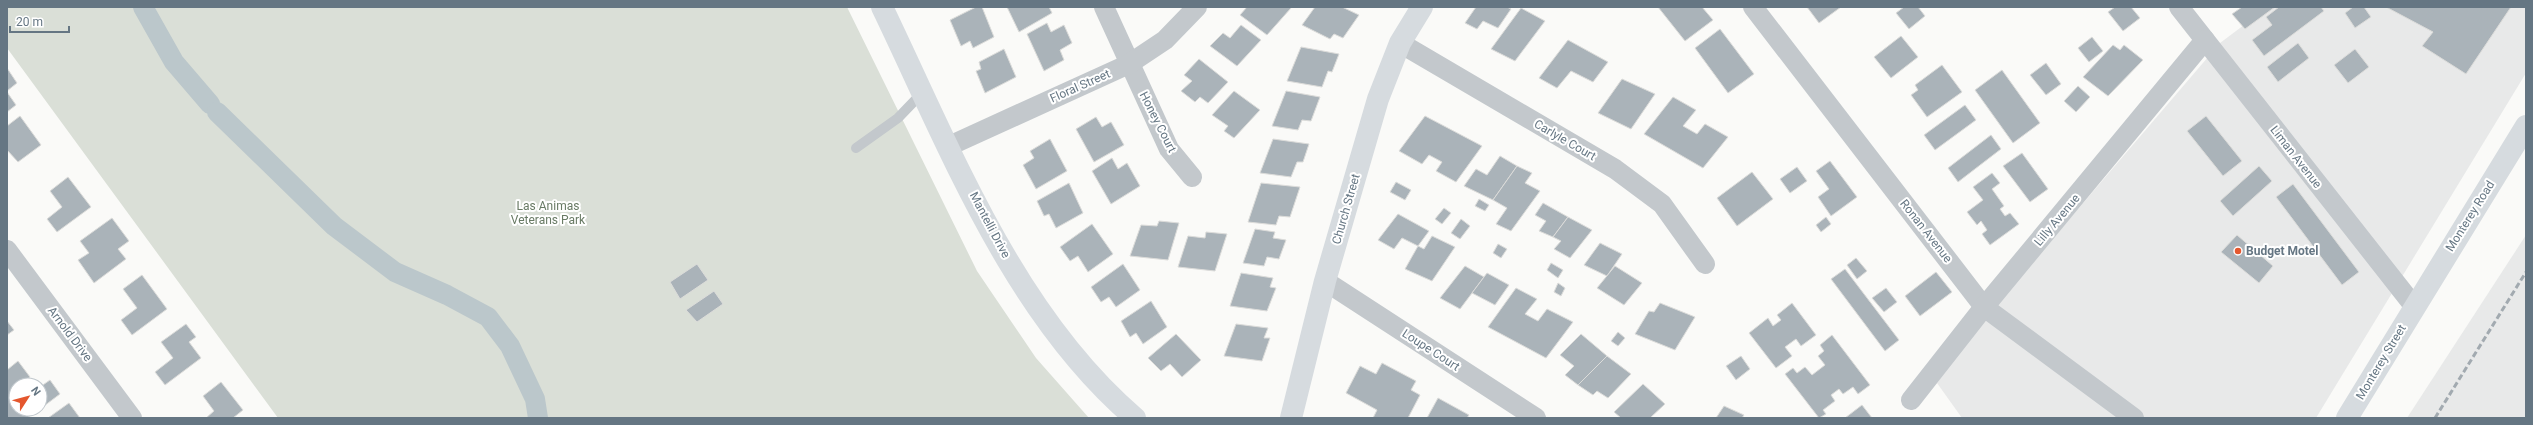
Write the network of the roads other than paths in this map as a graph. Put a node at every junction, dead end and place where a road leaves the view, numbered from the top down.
1 (882, 7) edge
2 (1104, 7) edge
3 (1197, 7) edge
4 (1422, 7) edge
5 (1753, 7) edge
6 (2179, 7) edge
7 (2205, 40) junction
8 (1400, 43) junction
9 (1129, 64) junction
10 (923, 92) junction
11 (2526, 126) edge
12 (949, 146) junction
13 (856, 148) dead end
14 (1192, 176) dead end
15 (7, 250) edge
16 (1705, 264) dead end
17 (1326, 281) junction
18 (2414, 306) junction
19 (1984, 307) junction
20 (1911, 400) dead end
21 (132, 418) edge
22 (1135, 418) edge
23 (1291, 418) edge
24 (1536, 418) edge
25 (2134, 418) edge
26 (2347, 418) edge

1 - 10 street, Mantelli Drive
2 - 9 street, Honey Court
3 - 9 street, Floral Street
4 - 8 street, Church Street
5 - 19 street, Ronan Avenue
6 - 7 street, Liman Avenue
7 - 18 street, Liman Avenue
7 - 19 street, Lilly Avenue
8 - 16 street, Carlyle Court
8 - 17 street, Church Street
9 - 12 street, Floral Street
9 - 14 street, Honey Court
10 - 12 street, Mantelli Drive
10 - 13 lane
11 - 18 street, Monterey Road
12 - 22 street, Mantelli Drive
15 - 21 street, Arnold Drive
17 - 23 street, Church Street
17 - 24 street, Loupe Court
18 - 26 street, Monterey Street
19 - 20 street, Lilly Avenue
19 - 25 street, Ronan Avenue

